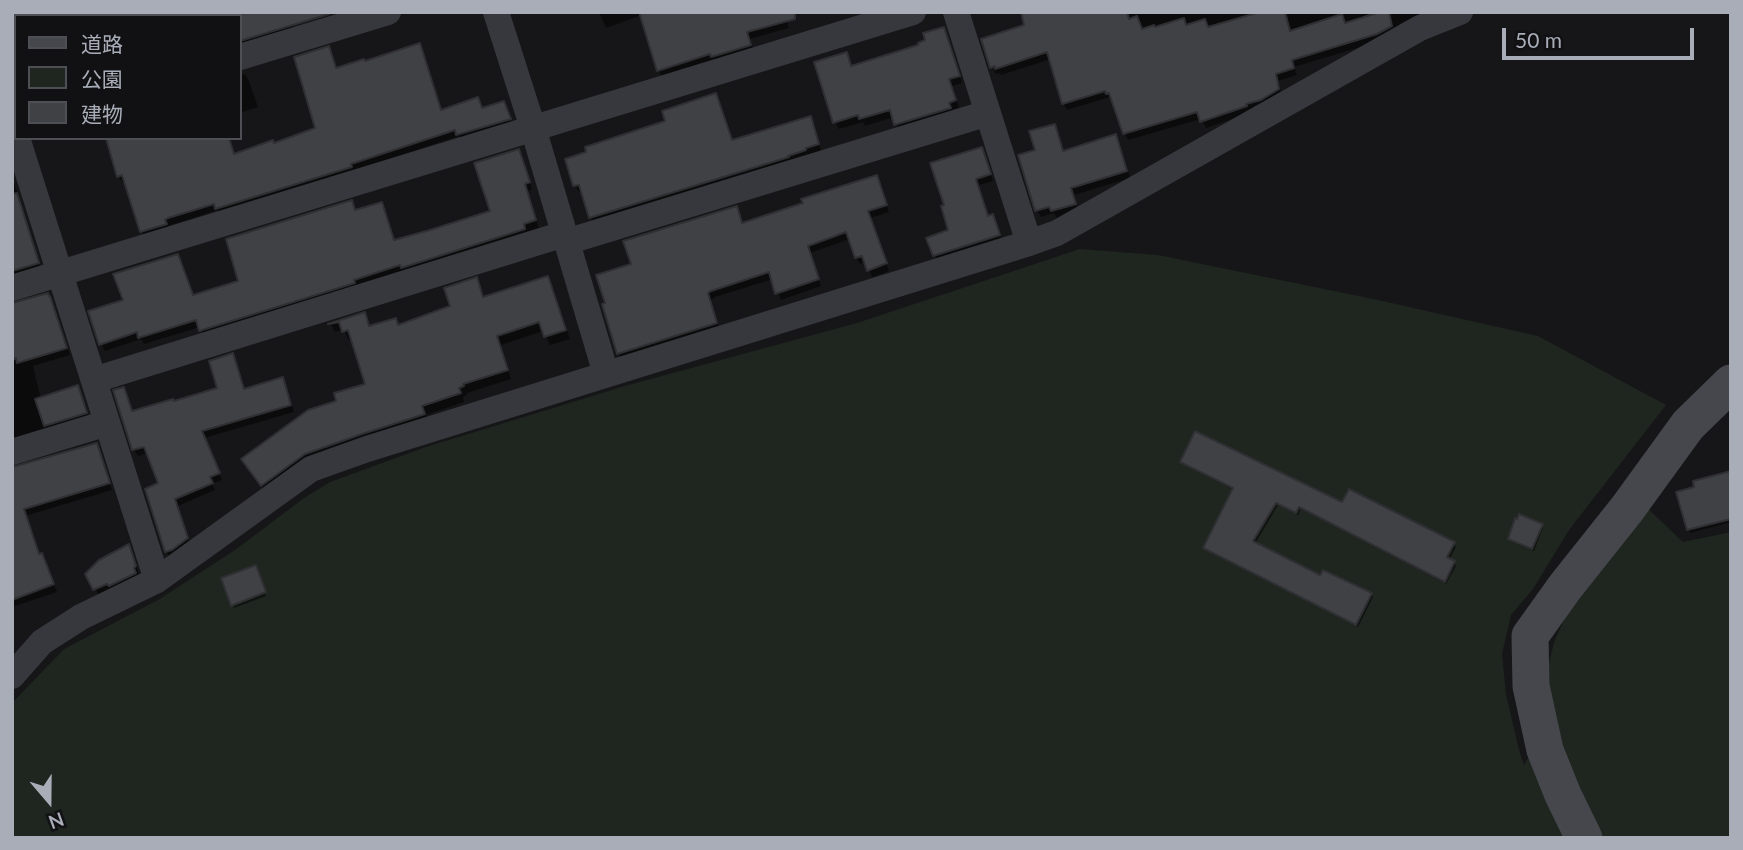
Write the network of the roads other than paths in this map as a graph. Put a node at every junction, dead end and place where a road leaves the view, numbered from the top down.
1 (388, 12) edge
2 (496, 12) edge
3 (913, 12) edge
4 (956, 12) edge
5 (1460, 12) edge
6 (1417, 20) edge
7 (242, 56) edge
8 (988, 113) junction
9 (533, 128) junction
10 (18, 140) edge
11 (565, 238) junction
12 (1029, 243) junction
13 (60, 273) junction
14 (12, 288) edge
15 (606, 374) junction
16 (94, 380) junction
17 (1731, 383) edge
18 (107, 423) junction
19 (12, 452) edge
20 (157, 580) junction
21 (13, 674) edge
22 (1584, 838) edge

1 - 7 street
2 - 9 street
3 - 9 street
4 - 8 street
5 - 6 street
6 - 12 street
8 - 11 street
8 - 12 street
9 - 11 street
9 - 13 street
10 - 13 street
11 - 15 street
11 - 16 street
12 - 15 street
13 - 14 street
13 - 16 street
15 - 20 street
16 - 18 street
17 - 22 street
18 - 19 street
18 - 20 street
20 - 21 street

